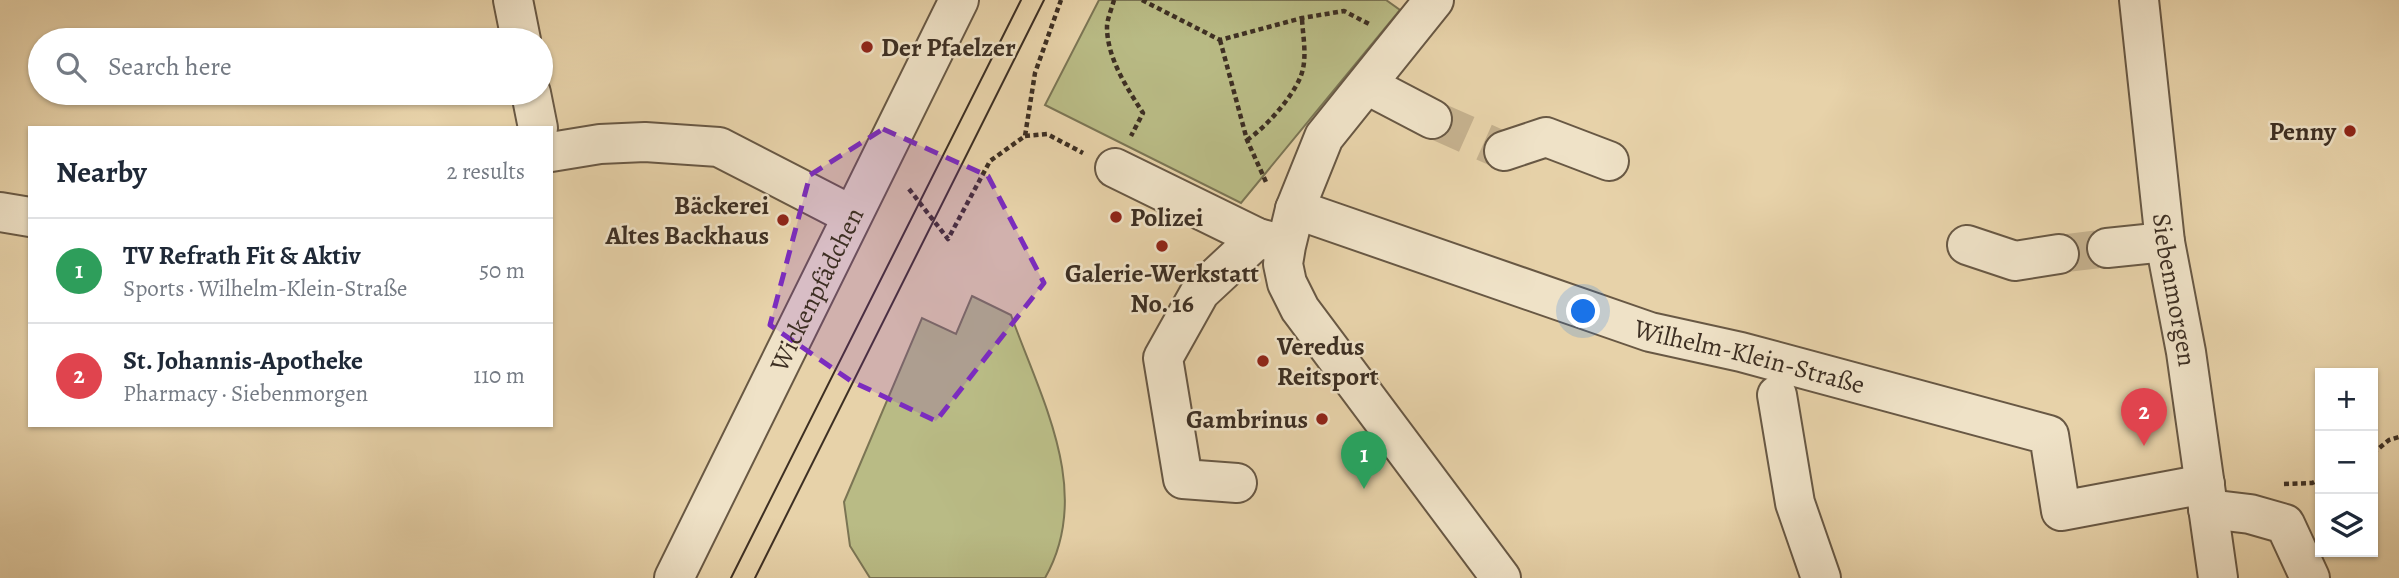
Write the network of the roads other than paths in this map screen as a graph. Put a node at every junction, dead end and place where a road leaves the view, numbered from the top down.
1 (513, 0) edge
2 (959, 0) edge
3 (1434, 0) edge
4 (2139, 0) edge
5 (519, 28) edge
6 (1367, 85) junction
7 (533, 105) edge
8 (1432, 119) tunnel mouth
9 (538, 126) edge
10 (1504, 151) tunnel mouth
11 (553, 152) edge
12 (1609, 161) dead end
13 (1115, 168) road end
14 (1295, 209) junction
15 (0, 212) edge
16 (851, 215) junction
17 (28, 217) edge
18 (1272, 242) junction
19 (2165, 242) junction
20 (1967, 245) dead end
21 (2108, 247) tunnel mouth
22 (2059, 254) tunnel mouth
23 (1777, 395) dead end
24 (1237, 483) dead end
25 (2206, 496) junction
26 (674, 578) edge
27 (1501, 578) edge
28 (1821, 578) edge
29 (2218, 578) edge
30 (2310, 578) edge

1 - 5 street
2 - 16 street, Wickenpfädchen
3 - 6 street
4 - 19 street, Siebenmorgen
6 - 8 street
6 - 14 street
7 - 9 street
10 - 12 street
11 - 16 street
13 - 18 street
14 - 18 street
14 - 25 street, Wilhelm-Klein-Straße
15 - 17 street
16 - 26 street, Wickenpfädchen
18 - 24 street
18 - 27 street
19 - 21 street
19 - 25 street, Siebenmorgen
20 - 22 street
23 - 28 street
25 - 29 street, Siebenmorgen
25 - 30 street

